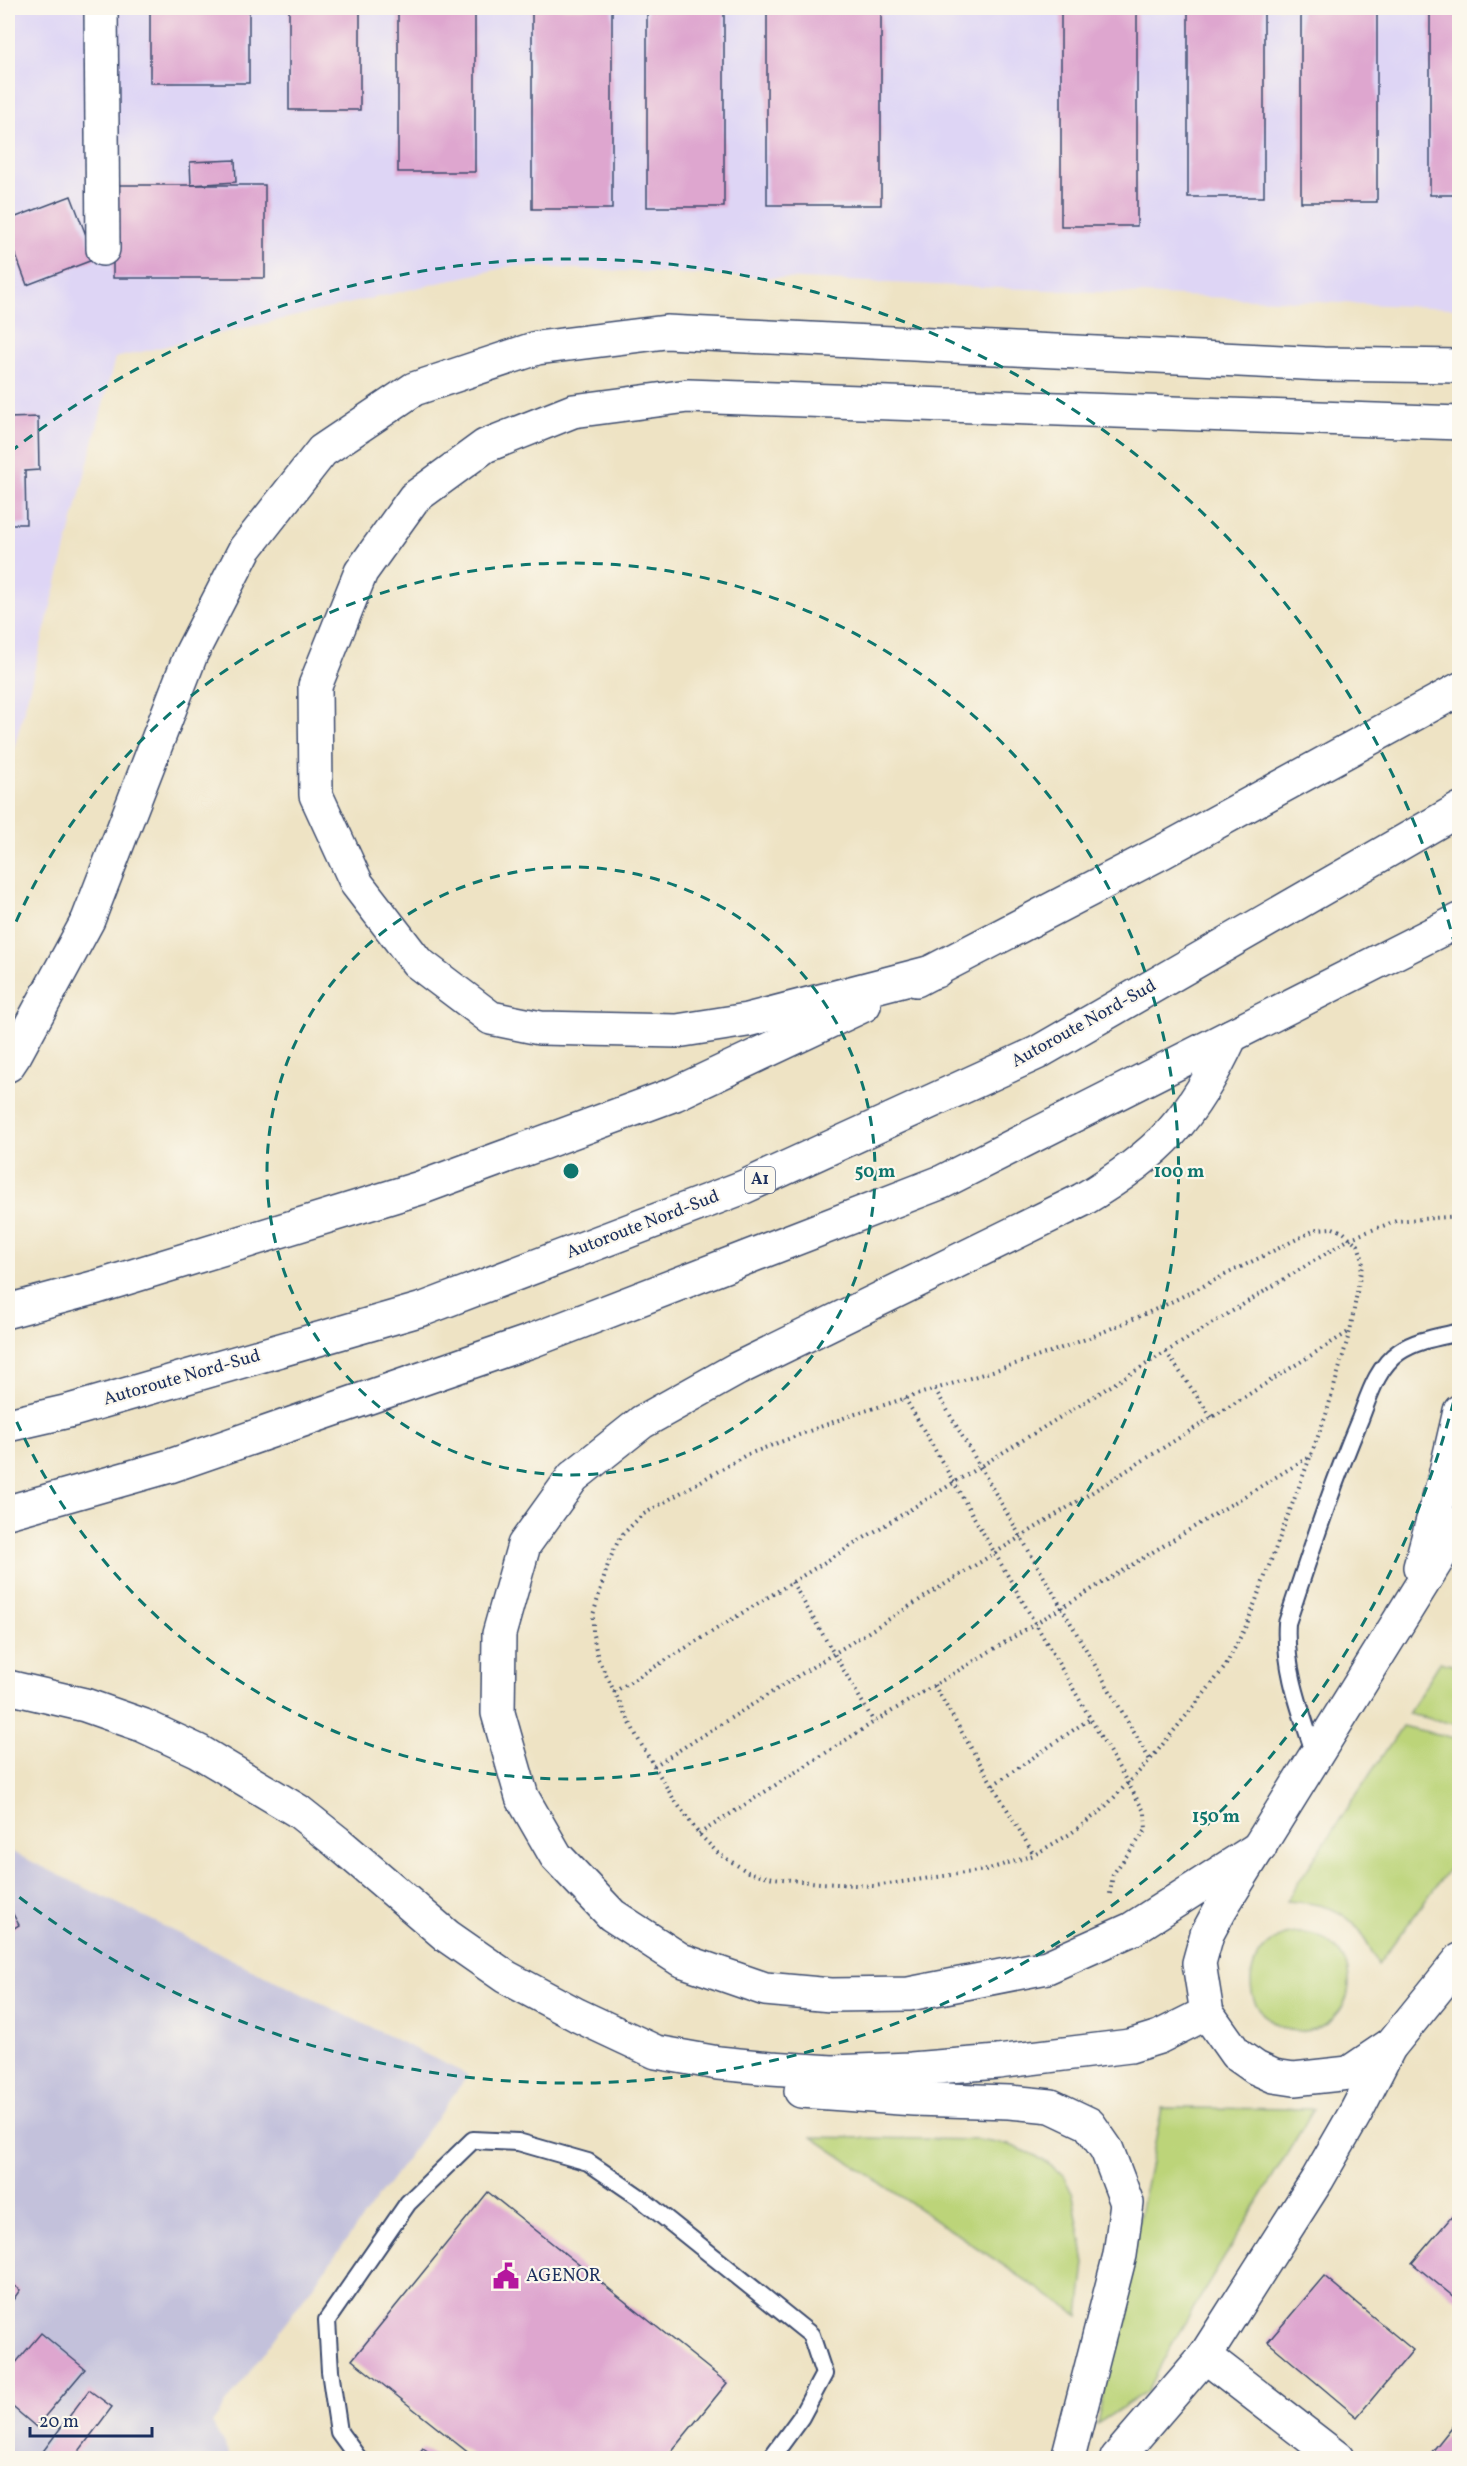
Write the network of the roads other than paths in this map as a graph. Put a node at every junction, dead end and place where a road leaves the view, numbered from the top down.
1 (100, 8) edge
2 (103, 249) dead end
3 (1460, 366) edge
4 (1460, 423) edge
5 (1460, 689) edge
6 (1460, 809) edge
7 (1460, 920) edge
8 (936, 971) junction
9 (1231, 1036) junction
10 (8, 1065) edge
11 (8, 1311) edge
12 (1460, 1332) edge
13 (1460, 1412) edge
14 (8, 1425) edge
15 (8, 1512) edge
16 (1460, 1523) edge
17 (1409, 1604) junction
18 (8, 1687) edge
19 (1315, 1755) junction
20 (1260, 1846) junction
21 (1460, 1960) edge
22 (1207, 2013) junction
23 (1392, 2044) junction
24 (656, 2052) junction
25 (1205, 2356) junction
26 (358, 2458) edge
27 (771, 2458) edge
28 (1068, 2458) edge
29 (1117, 2458) edge
30 (1337, 2458) edge

1 - 2 main road
3 - 10 main road
4 - 8 main road
5 - 8 main road
6 - 14 main road, Autoroute Nord-Sud / A1
7 - 9 main road
8 - 11 main road
9 - 15 main road
9 - 20 main road
12 - 19 lane
13 - 17 main road
16 - 17 main road
17 - 19 main road
18 - 24 main road
19 - 20 main road
20 - 22 main road
21 - 23 main road
22 - 23 main road
22 - 24 main road
23 - 25 main road
24 - 28 main road
25 - 29 main road
25 - 30 main road
26 - 27 lane

